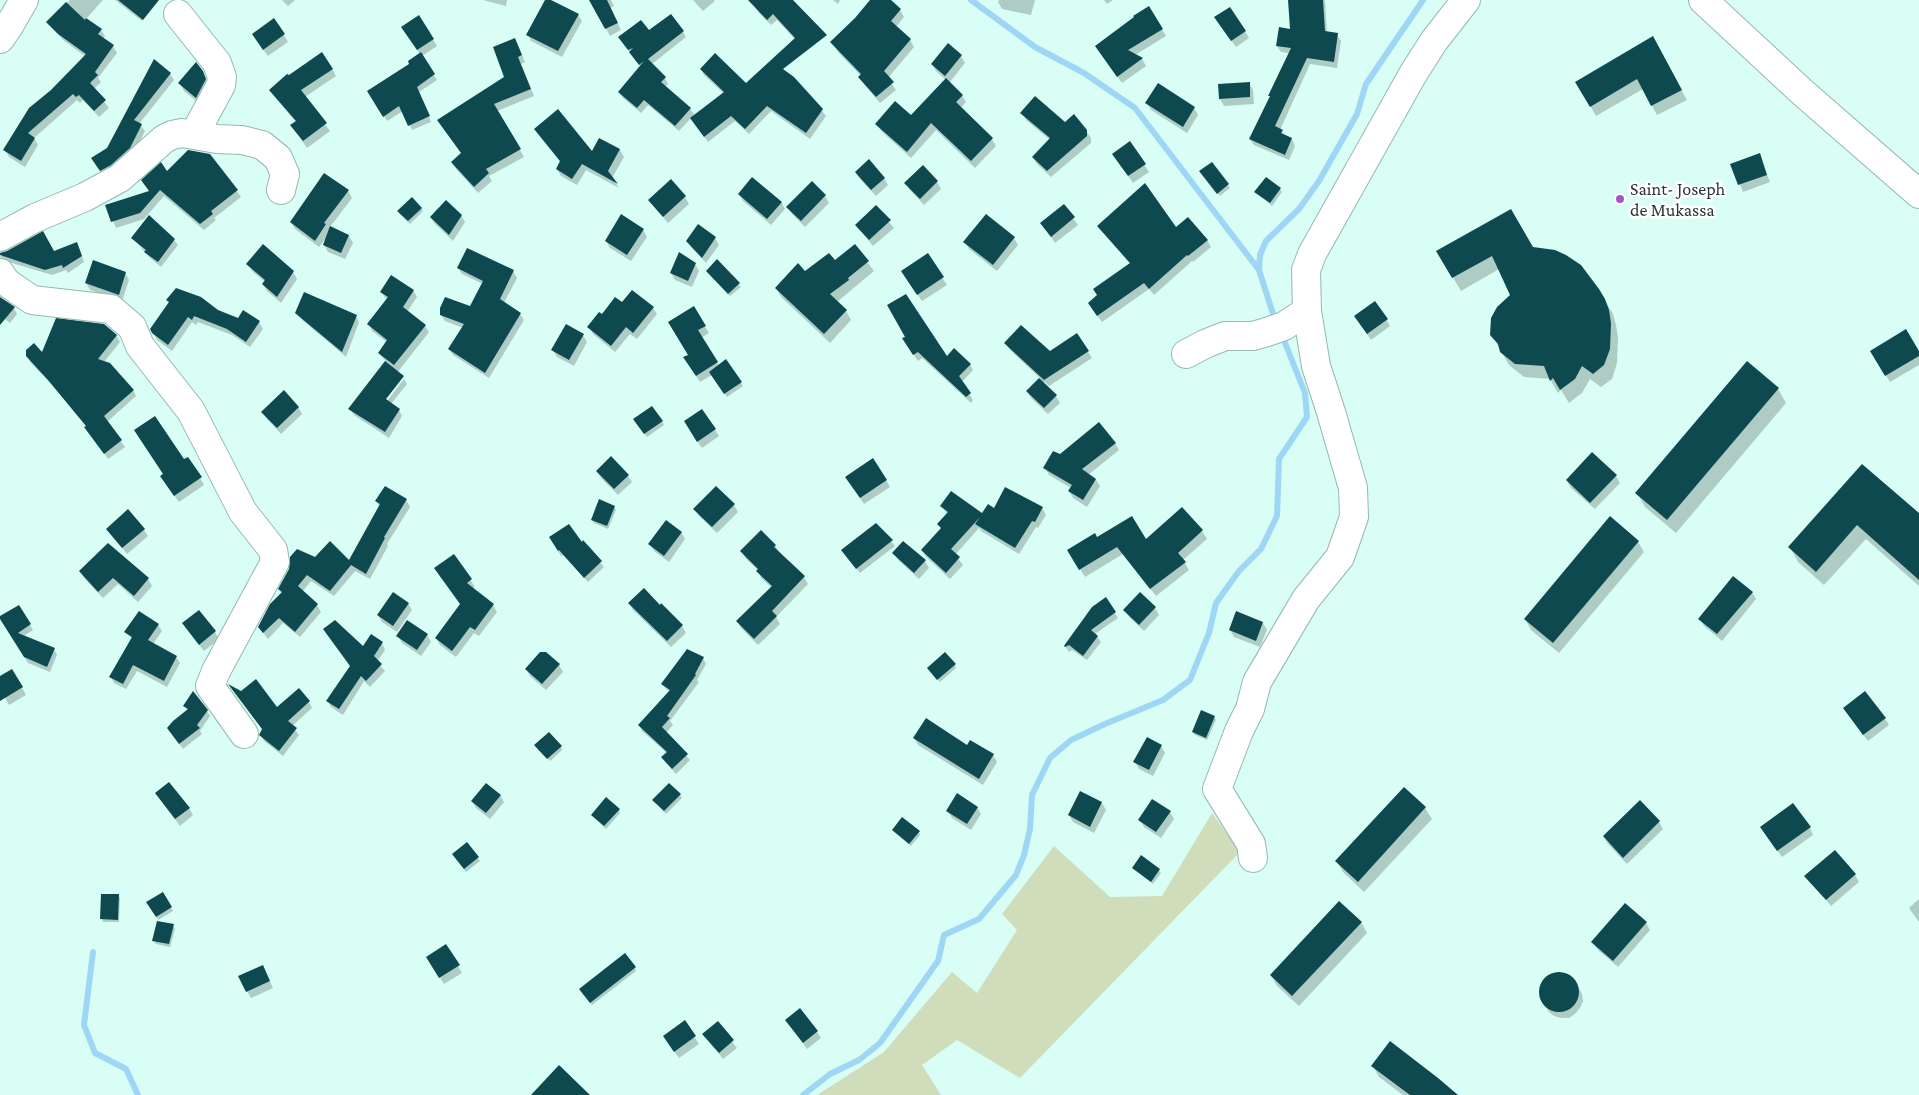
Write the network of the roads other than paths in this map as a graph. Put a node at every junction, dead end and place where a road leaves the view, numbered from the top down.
1 (24, 0) edge
2 (1466, 0) edge
3 (1703, 0) edge
4 (178, 14) dead end
5 (0, 39) edge
6 (194, 135) junction
7 (281, 190) dead end
8 (1919, 194) edge
9 (0, 237) edge
10 (0, 273) edge
11 (1307, 311) junction
12 (1186, 354) dead end
13 (244, 734) dead end
14 (1253, 858) dead end

1 - 5 street
2 - 11 street
3 - 8 street
4 - 6 street
6 - 7 street
6 - 9 street
10 - 13 street
11 - 12 street
11 - 14 street

